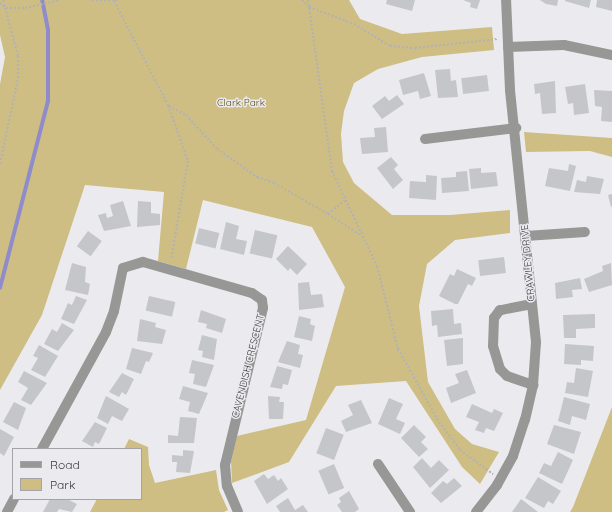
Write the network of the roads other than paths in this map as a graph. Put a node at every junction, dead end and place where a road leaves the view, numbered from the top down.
1 (506, 0) edge
2 (508, 42) junction
3 (612, 55) edge
4 (516, 128) junction
5 (425, 139) dead end
6 (585, 232) dead end
7 (526, 236) junction
8 (532, 304) junction
9 (533, 385) junction
10 (43, 448) edge
11 (378, 464) dead end
12 (13, 500) edge
13 (7, 512) edge
14 (238, 512) edge
15 (410, 512) edge
16 (476, 512) edge

1 - 2 street, CRAWLEY DRIVE
2 - 3 street
2 - 4 street, CRAWLEY DRIVE
4 - 5 street
4 - 7 street, CRAWLEY DRIVE
6 - 7 street
7 - 8 street, CRAWLEY DRIVE
8 - 9 street, CRAWLEY DRIVE
8 - 9 street
9 - 16 street, CRAWLEY DRIVE
10 - 14 street, CAVENDISH CRESCENT
11 - 15 street
12 - 13 street

